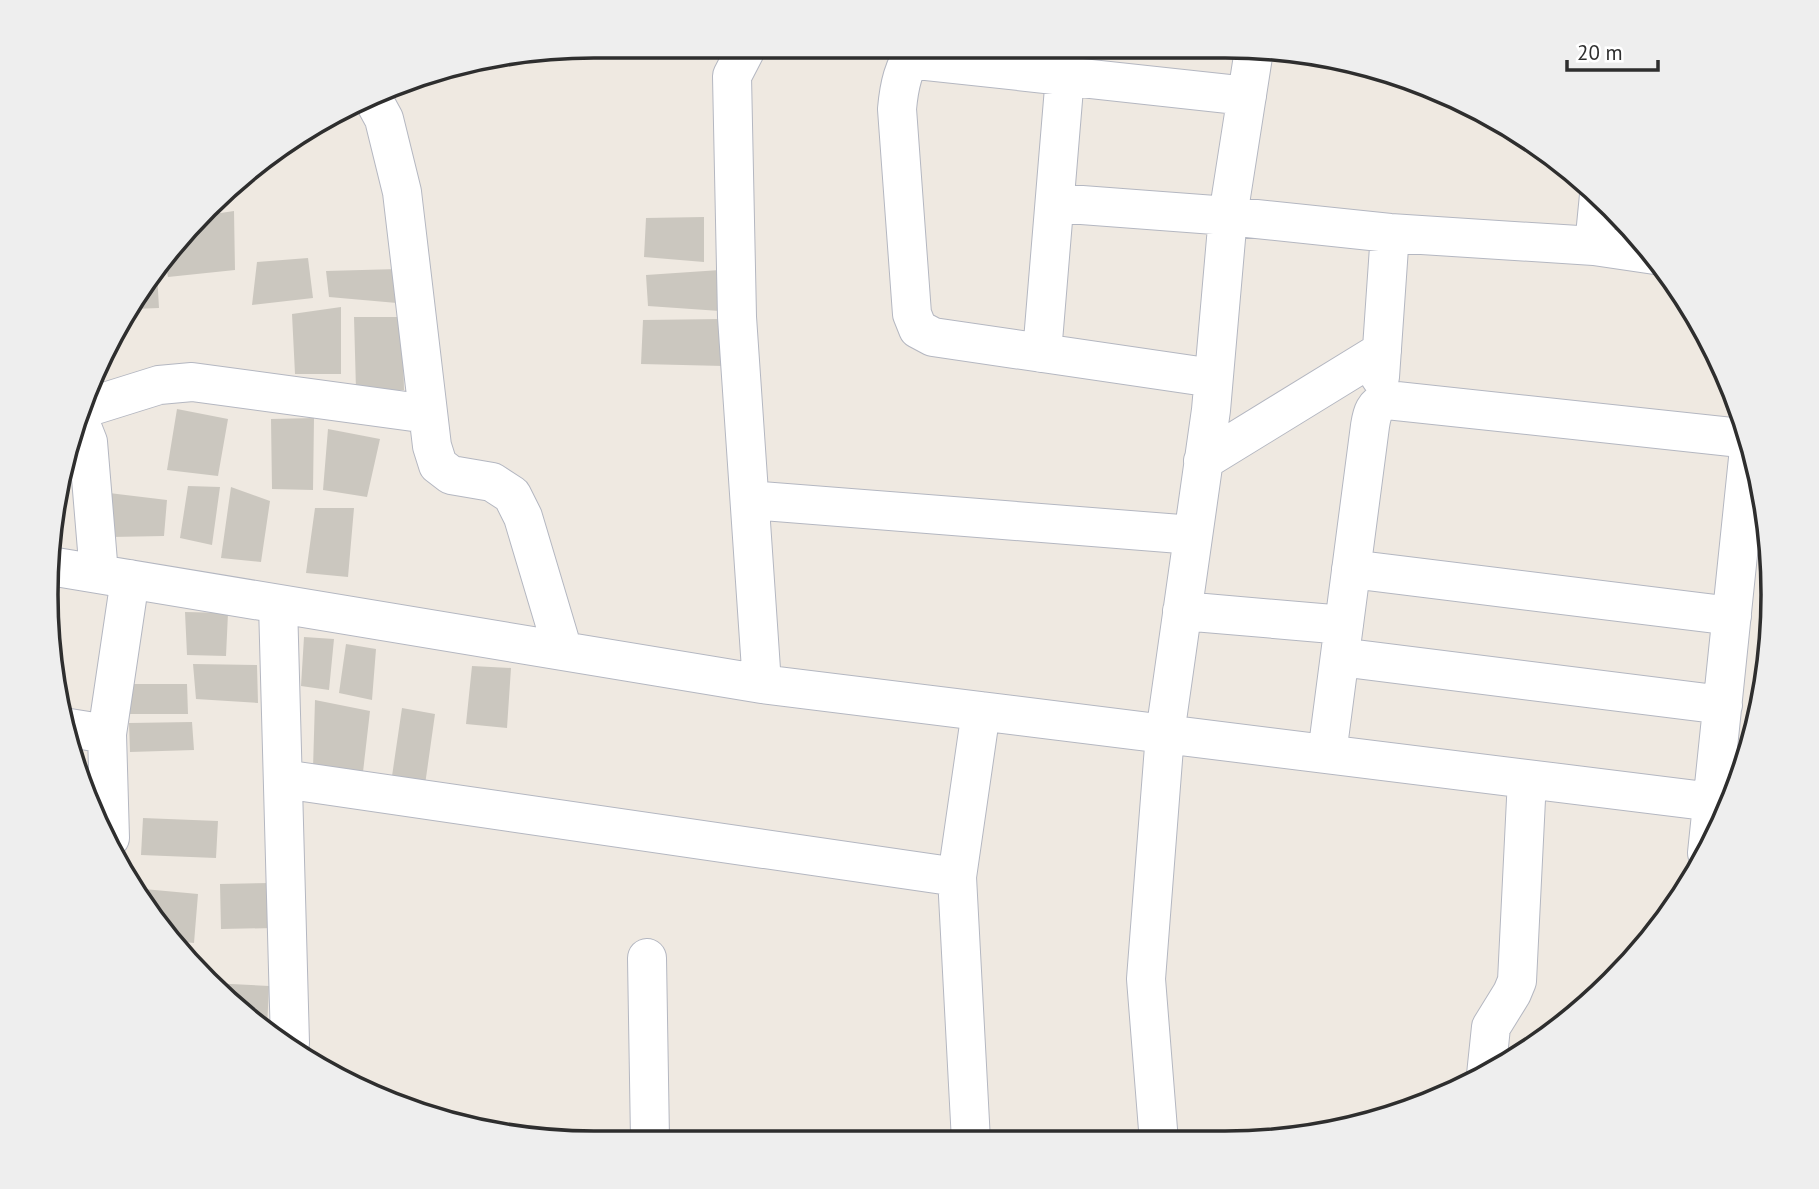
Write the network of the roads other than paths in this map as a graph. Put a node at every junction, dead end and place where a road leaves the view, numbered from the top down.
1 (741, 58) edge
2 (911, 58) edge
3 (946, 58) edge
4 (1253, 59) edge
5 (1065, 76) junction
6 (1247, 96) junction
7 (376, 105) edge
8 (1055, 203) junction
9 (1598, 209) edge
10 (1228, 216) junction
11 (1390, 233) junction
12 (1594, 246) junction
13 (1637, 252) edge
14 (1382, 351) junction
15 (1042, 353) junction
16 (1213, 378) junction
17 (1378, 404) junction
18 (92, 407) edge
19 (428, 415) junction
20 (84, 429) edge
21 (1738, 438) edge
22 (1203, 461) junction
23 (1747, 472) edge
24 (750, 500) junction
25 (1193, 535) junction
26 (59, 567) edge
27 (1351, 569) junction
28 (114, 576) junction
29 (278, 604) junction
30 (1182, 611) junction
31 (1732, 616) junction
32 (1342, 641) junction
33 (563, 650) junction
34 (762, 684) junction
35 (1723, 705) junction
36 (981, 711) junction
37 (75, 728) edge
38 (107, 734) junction
39 (1165, 734) junction
40 (1327, 754) junction
41 (283, 779) junction
42 (1527, 779) junction
43 (1721, 797) edge
44 (1719, 803) edge
45 (110, 824) edge
46 (957, 877) junction
47 (648, 958) dead end
48 (289, 1036) edge
49 (1487, 1062) edge
50 (650, 1131) edge
51 (970, 1131) edge
52 (1158, 1131) edge

1 - 24 street
2 - 15 street
3 - 5 street
4 - 6 street
5 - 6 street
5 - 8 street
6 - 10 street
7 - 19 street
8 - 10 street
8 - 15 street
9 - 12 street
10 - 11 street
10 - 16 street
11 - 12 street
11 - 14 street
12 - 13 street
14 - 17 street
14 - 22 street
15 - 16 street
16 - 22 street
17 - 21 street
17 - 27 street
18 - 19 street
19 - 33 street
20 - 28 street
22 - 25 street
23 - 31 street
24 - 25 street
24 - 34 street
25 - 30 street
26 - 28 street
27 - 31 street
27 - 32 street
28 - 29 street
28 - 38 street
29 - 33 street
29 - 41 street
30 - 32 street
30 - 39 street
31 - 35 street
32 - 35 street
32 - 40 street
33 - 34 street
34 - 36 street
35 - 43 street
36 - 39 street
36 - 46 street
37 - 38 street
38 - 45 street
39 - 40 street
39 - 52 street
40 - 42 street
41 - 46 street
41 - 48 street
42 - 44 street
42 - 49 street
46 - 51 street
47 - 50 street

